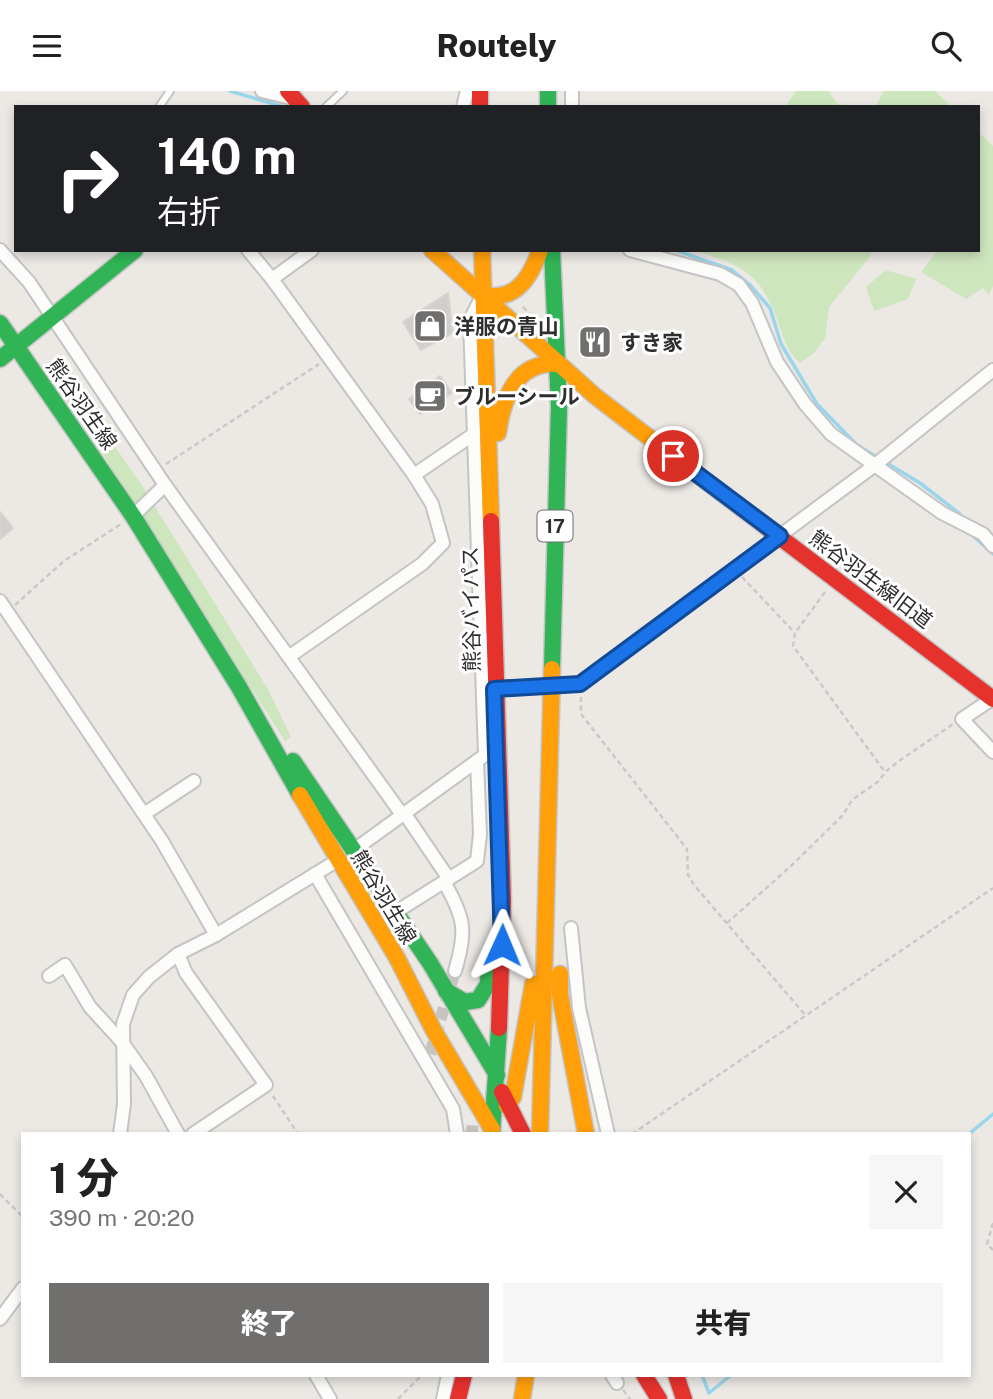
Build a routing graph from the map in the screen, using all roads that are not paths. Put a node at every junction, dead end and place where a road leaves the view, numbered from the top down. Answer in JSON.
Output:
{"nodes":[{"id":1,"x":262,"y":91,"type":"edge"},
{"id":2,"x":343,"y":91,"type":"edge"},
{"id":3,"x":295,"y":99,"type":"edge"},
{"id":4,"x":328,"y":105,"type":"edge"},
{"id":5,"x":0,"y":250,"type":"edge"},
{"id":6,"x":132,"y":252,"type":"edge"},
{"id":7,"x":250,"y":252,"type":"edge"},
{"id":8,"x":309,"y":252,"type":"edge"},
{"id":9,"x":434,"y":252,"type":"edge"},
{"id":10,"x":482,"y":252,"type":"edge"},
{"id":11,"x":539,"y":252,"type":"edge"},
{"id":12,"x":552,"y":252,"type":"edge"},
{"id":13,"x":638,"y":252,"type":"edge"},
{"id":14,"x":272,"y":279,"type":"junction"},
{"id":15,"x":482,"y":295,"type":"junction"},
{"id":16,"x":51,"y":316,"type":"junction"},
{"id":17,"x":0,"y":323,"type":"edge"},
{"id":18,"x":16,"y":346,"type":"junction"},
{"id":19,"x":0,"y":359,"type":"edge"},
{"id":20,"x":558,"y":364,"type":"junction"},
{"id":21,"x":993,"y":370,"type":"edge"},
{"id":22,"x":474,"y":434,"type":"junction"},
{"id":23,"x":875,"y":466,"type":"junction"},
{"id":24,"x":414,"y":475,"type":"junction"},
{"id":25,"x":165,"y":485,"type":"junction"},
{"id":26,"x":490,"y":499,"type":"junction"},
{"id":27,"x":133,"y":516,"type":"junction"},
{"id":28,"x":780,"y":536,"type":"junction"},
{"id":29,"x":993,"y":546,"type":"edge"},
{"id":30,"x":4,"y":606,"type":"edge"},
{"id":31,"x":290,"y":656,"type":"junction"},
{"id":32,"x":239,"y":687,"type":"junction"},
{"id":33,"x":550,"y":687,"type":"junction"},
{"id":34,"x":494,"y":689,"type":"junction"},
{"id":35,"x":993,"y":699,"type":"edge"},
{"id":36,"x":993,"y":752,"type":"edge"},
{"id":37,"x":477,"y":761,"type":"junction"},
{"id":38,"x":194,"y":781,"type":"dead end"},
{"id":39,"x":144,"y":814,"type":"junction"},
{"id":40,"x":404,"y":815,"type":"junction"},
{"id":41,"x":354,"y":850,"type":"junction"},
{"id":42,"x":338,"y":860,"type":"junction"},
{"id":43,"x":315,"y":874,"type":"junction"},
{"id":44,"x":446,"y":880,"type":"junction"},
{"id":45,"x":381,"y":890,"type":"junction"},
{"id":46,"x":503,"y":900,"type":"junction"},
{"id":47,"x":547,"y":909,"type":"junction"},
{"id":48,"x":396,"y":912,"type":"junction"},
{"id":49,"x":571,"y":928,"type":"dead end"},
{"id":50,"x":216,"y":935,"type":"junction"},
{"id":51,"x":353,"y":940,"type":"junction"},
{"id":52,"x":178,"y":954,"type":"junction"},
{"id":53,"x":546,"y":957,"type":"junction"},
{"id":54,"x":455,"y":971,"type":"tunnel mouth"},
{"id":55,"x":49,"y":976,"type":"dead end"},
{"id":56,"x":446,"y":991,"type":"junction"},
{"id":57,"x":122,"y":1042,"type":"junction"},
{"id":58,"x":589,"y":1053,"type":"junction"},
{"id":59,"x":497,"y":1075,"type":"junction"},
{"id":60,"x":475,"y":1099,"type":"junction"},
{"id":61,"x":501,"y":1105,"type":"junction"},
{"id":62,"x":120,"y":1132,"type":"edge"},
{"id":63,"x":177,"y":1132,"type":"edge"},
{"id":64,"x":196,"y":1132,"type":"edge"},
{"id":65,"x":457,"y":1132,"type":"edge"},
{"id":66,"x":466,"y":1132,"type":"edge"},
{"id":67,"x":493,"y":1132,"type":"edge"},
{"id":68,"x":516,"y":1132,"type":"edge"},
{"id":69,"x":521,"y":1132,"type":"edge"},
{"id":70,"x":540,"y":1132,"type":"edge"},
{"id":71,"x":586,"y":1132,"type":"edge"},
{"id":72,"x":601,"y":1132,"type":"edge"},
{"id":73,"x":608,"y":1132,"type":"edge"},
{"id":74,"x":21,"y":1291,"type":"edge"},
{"id":75,"x":0,"y":1319,"type":"edge"},
{"id":76,"x":317,"y":1377,"type":"edge"},
{"id":77,"x":448,"y":1377,"type":"edge"},
{"id":78,"x":464,"y":1377,"type":"edge"},
{"id":79,"x":512,"y":1377,"type":"edge"},
{"id":80,"x":526,"y":1377,"type":"edge"},
{"id":81,"x":646,"y":1377,"type":"edge"},
{"id":82,"x":663,"y":1377,"type":"edge"},
{"id":83,"x":686,"y":1377,"type":"edge"},
{"id":84,"x":330,"y":1399,"type":"edge"},
{"id":85,"x":443,"y":1399,"type":"edge"},
{"id":86,"x":458,"y":1399,"type":"edge"},
{"id":87,"x":509,"y":1399,"type":"edge"},
{"id":88,"x":522,"y":1399,"type":"edge"},
{"id":89,"x":659,"y":1399,"type":"edge"},
{"id":90,"x":674,"y":1399,"type":"edge"},
{"id":91,"x":684,"y":1399,"type":"edge"},
{"id":92,"x":697,"y":1399,"type":"edge"}],
"edges":[{"from":1,"to":3,"type":"street"},
{"from":2,"to":4,"type":"lane"},
{"from":5,"to":16,"type":"street"},
{"from":6,"to":16,"type":"main road"},
{"from":7,"to":14,"type":"street"},
{"from":8,"to":14,"type":"street"},
{"from":9,"to":15,"type":"main road"},
{"from":10,"to":15,"type":"main road","name":"熊谷バイパス"},
{"from":11,"to":15,"type":"main road"},
{"from":12,"to":20,"type":"main road","number":"17"},
{"from":13,"to":23,"type":"street"},
{"from":14,"to":24,"type":"street"},
{"from":15,"to":20,"type":"main road"},
{"from":15,"to":22,"type":"street"},
{"from":15,"to":26,"type":"main road","name":"熊谷バイパス"},
{"from":16,"to":18,"type":"main road"},
{"from":16,"to":25,"type":"street"},
{"from":17,"to":18,"type":"main road","name":"熊谷羽生線"},
{"from":18,"to":19,"type":"main road"},
{"from":18,"to":27,"type":"main road","name":"熊谷羽生線"},
{"from":20,"to":26,"type":"main road"},
{"from":20,"to":28,"type":"main road","name":"熊谷羽生線旧道"},
{"from":20,"to":33,"type":"main road","number":"17"},
{"from":21,"to":23,"type":"street"},
{"from":22,"to":24,"type":"street"},
{"from":22,"to":37,"type":"street"},
{"from":23,"to":28,"type":"street"},
{"from":23,"to":29,"type":"street"},
{"from":24,"to":31,"type":"street"},
{"from":25,"to":27,"type":"street"},
{"from":25,"to":31,"type":"street"},
{"from":26,"to":34,"type":"main road","name":"熊谷バイパス"},
{"from":27,"to":32,"type":"main road","name":"熊谷羽生線"},
{"from":28,"to":33,"type":"street"},
{"from":28,"to":35,"type":"main road","name":"熊谷羽生線旧道"},
{"from":30,"to":39,"type":"street"},
{"from":31,"to":40,"type":"street"},
{"from":32,"to":41,"type":"main road","name":"熊谷羽生線"},
{"from":32,"to":42,"type":"main road","name":"熊谷羽生線"},
{"from":33,"to":34,"type":"street"},
{"from":33,"to":47,"type":"main road","number":"17"},
{"from":34,"to":46,"type":"main road","name":"熊谷バイパス"},
{"from":35,"to":36,"type":"street"},
{"from":37,"to":40,"type":"street"},
{"from":37,"to":44,"type":"street"},
{"from":38,"to":39,"type":"street"},
{"from":39,"to":50,"type":"street"},
{"from":40,"to":41,"type":"street"},
{"from":40,"to":44,"type":"street"},
{"from":41,"to":45,"type":"main road","name":"熊谷羽生線"},
{"from":42,"to":43,"type":"street"},
{"from":42,"to":60,"type":"main road","name":"熊谷羽生線"},
{"from":43,"to":50,"type":"street"},
{"from":43,"to":51,"type":"street"},
{"from":44,"to":48,"type":"street"},
{"from":44,"to":54,"type":"street"},
{"from":45,"to":48,"type":"main road","name":"熊谷羽生線"},
{"from":45,"to":61,"type":"main road"},
{"from":46,"to":56,"type":"main road"},
{"from":46,"to":59,"type":"main road","name":"熊谷バイパス"},
{"from":47,"to":53,"type":"main road","number":"17"},
{"from":47,"to":71,"type":"main road"},
{"from":48,"to":56,"type":"main road","name":"熊谷羽生線"},
{"from":49,"to":58,"type":"street"},
{"from":50,"to":52,"type":"street"},
{"from":51,"to":65,"type":"street"},
{"from":51,"to":66,"type":"street"},
{"from":52,"to":57,"type":"street"},
{"from":52,"to":64,"type":"street"},
{"from":53,"to":61,"type":"main road"},
{"from":53,"to":70,"type":"main road","number":"17"},
{"from":55,"to":57,"type":"street"},
{"from":56,"to":59,"type":"main road","name":"熊谷羽生線"},
{"from":57,"to":62,"type":"street"},
{"from":57,"to":63,"type":"street"},
{"from":58,"to":72,"type":"street"},
{"from":58,"to":73,"type":"street"},
{"from":59,"to":61,"type":"main road"},
{"from":60,"to":61,"type":"main road"},
{"from":60,"to":67,"type":"main road","name":"熊谷羽生線"},
{"from":61,"to":67,"type":"main road"},
{"from":61,"to":68,"type":"main road"},
{"from":61,"to":69,"type":"main road"},
{"from":74,"to":75,"type":"street"},
{"from":76,"to":84,"type":"street"},
{"from":77,"to":85,"type":"street"},
{"from":78,"to":86,"type":"main road"},
{"from":79,"to":87,"type":"main road"},
{"from":80,"to":88,"type":"main road"},
{"from":81,"to":89,"type":"main road"},
{"from":82,"to":90,"type":"main road"},
{"from":83,"to":91,"type":"main road"},
{"from":83,"to":92,"type":"street"}]}
